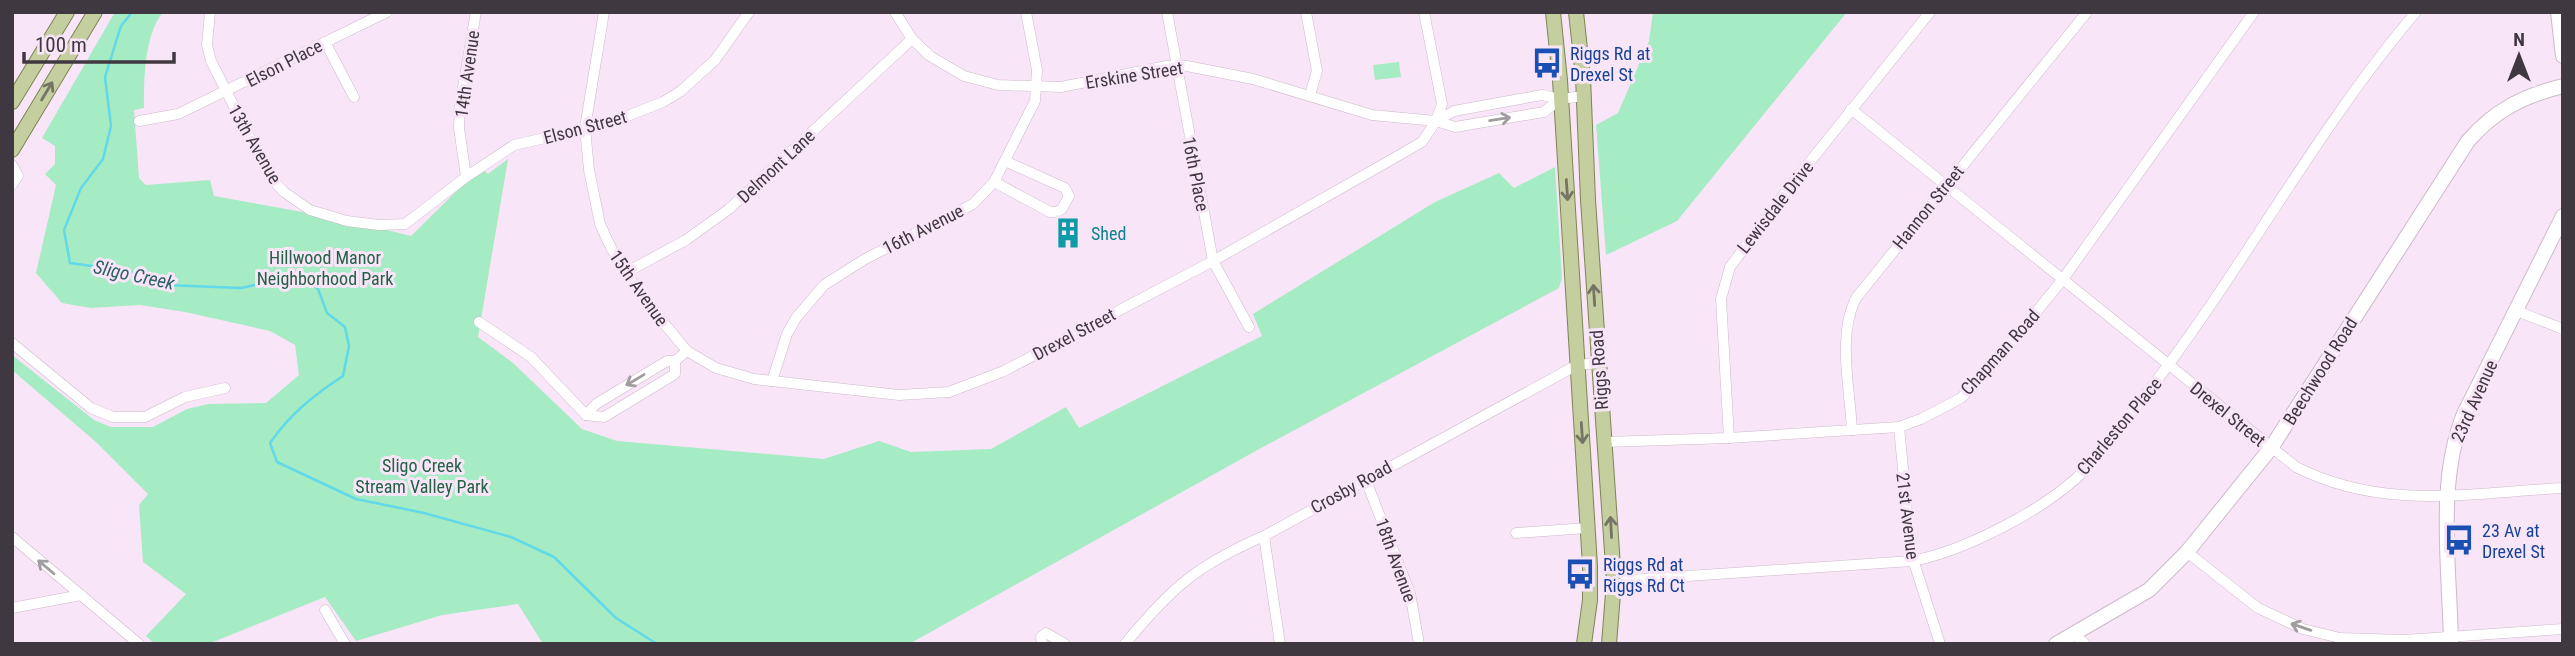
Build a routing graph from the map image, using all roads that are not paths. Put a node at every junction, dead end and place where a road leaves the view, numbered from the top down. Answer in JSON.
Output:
{"nodes":[{"id":1,"x":67,"y":12,"type":"edge"},
{"id":2,"x":94,"y":12,"type":"edge"},
{"id":3,"x":210,"y":12,"type":"edge"},
{"id":4,"x":387,"y":12,"type":"edge"},
{"id":5,"x":476,"y":12,"type":"edge"},
{"id":6,"x":604,"y":12,"type":"edge"},
{"id":7,"x":749,"y":12,"type":"edge"},
{"id":8,"x":895,"y":12,"type":"edge"},
{"id":9,"x":1026,"y":12,"type":"edge"},
{"id":10,"x":1167,"y":12,"type":"edge"},
{"id":11,"x":1306,"y":12,"type":"edge"},
{"id":12,"x":1424,"y":12,"type":"edge"},
{"id":13,"x":1553,"y":12,"type":"edge"},
{"id":14,"x":1576,"y":12,"type":"edge"},
{"id":15,"x":1930,"y":12,"type":"edge"},
{"id":16,"x":2087,"y":12,"type":"edge"},
{"id":17,"x":2254,"y":12,"type":"edge"},
{"id":18,"x":2416,"y":12,"type":"edge"},
{"id":19,"x":2558,"y":15,"type":"edge"},
{"id":20,"x":912,"y":39,"type":"junction"},
{"id":21,"x":325,"y":42,"type":"junction"},
{"id":22,"x":2563,"y":55,"type":"edge"},
{"id":23,"x":1176,"y":65,"type":"junction"},
{"id":24,"x":2563,"y":86,"type":"edge"},
{"id":25,"x":1037,"y":87,"type":"junction"},
{"id":26,"x":226,"y":93,"type":"junction"},
{"id":27,"x":1310,"y":95,"type":"junction"},
{"id":28,"x":1584,"y":96,"type":"junction"},
{"id":29,"x":354,"y":97,"type":"dead end"},
{"id":30,"x":1560,"y":99,"type":"junction"},
{"id":31,"x":12,"y":103,"type":"edge"},
{"id":32,"x":1851,"y":109,"type":"junction"},
{"id":33,"x":139,"y":121,"type":"dead end"},
{"id":34,"x":1436,"y":121,"type":"junction"},
{"id":35,"x":585,"y":128,"type":"junction"},
{"id":36,"x":12,"y":150,"type":"edge"},
{"id":37,"x":1007,"y":162,"type":"junction"},
{"id":38,"x":12,"y":164,"type":"edge"},
{"id":39,"x":466,"y":177,"type":"junction"},
{"id":40,"x":994,"y":182,"type":"junction"},
{"id":41,"x":12,"y":185,"type":"edge"},
{"id":42,"x":1944,"y":187,"type":"junction"},
{"id":43,"x":2563,"y":216,"type":"edge"},
{"id":44,"x":405,"y":224,"type":"joint"},
{"id":45,"x":1213,"y":261,"type":"junction"},
{"id":46,"x":625,"y":273,"type":"junction"},
{"id":47,"x":2063,"y":279,"type":"junction"},
{"id":48,"x":2517,"y":311,"type":"junction"},
{"id":49,"x":479,"y":322,"type":"dead end"},
{"id":50,"x":1249,"y":327,"type":"dead end"},
{"id":51,"x":2563,"y":329,"type":"edge"},
{"id":52,"x":12,"y":343,"type":"edge"},
{"id":53,"x":687,"y":351,"type":"junction"},
{"id":54,"x":676,"y":361,"type":"junction"},
{"id":55,"x":1599,"y":363,"type":"junction"},
{"id":56,"x":1577,"y":365,"type":"junction"},
{"id":57,"x":2168,"y":366,"type":"junction"},
{"id":58,"x":772,"y":381,"type":"junction"},
{"id":59,"x":225,"y":388,"type":"dead end"},
{"id":60,"x":586,"y":415,"type":"junction"},
{"id":61,"x":1899,"y":427,"type":"junction"},
{"id":62,"x":1852,"y":430,"type":"junction"},
{"id":63,"x":1729,"y":438,"type":"junction"},
{"id":64,"x":1604,"y":442,"type":"junction"},
{"id":65,"x":2271,"y":448,"type":"junction"},
{"id":66,"x":1365,"y":478,"type":"junction"},
{"id":67,"x":2563,"y":488,"type":"edge"},
{"id":68,"x":2448,"y":495,"type":"junction"},
{"id":69,"x":1587,"y":528,"type":"junction"},
{"id":70,"x":1516,"y":533,"type":"dead end"},
{"id":71,"x":1264,"y":536,"type":"junction"},
{"id":72,"x":12,"y":537,"type":"edge"},
{"id":73,"x":2187,"y":552,"type":"junction"},
{"id":74,"x":1912,"y":561,"type":"junction"},
{"id":75,"x":1614,"y":581,"type":"junction"},
{"id":76,"x":81,"y":595,"type":"junction"},
{"id":77,"x":12,"y":608,"type":"edge"},
{"id":78,"x":325,"y":610,"type":"dead end"},
{"id":79,"x":2563,"y":629,"type":"edge"},
{"id":80,"x":2080,"y":639,"type":"edge"},
{"id":81,"x":2451,"y":640,"type":"edge"},
{"id":82,"x":139,"y":644,"type":"edge"},
{"id":83,"x":345,"y":644,"type":"edge"},
{"id":84,"x":1042,"y":644,"type":"edge"},
{"id":85,"x":1065,"y":644,"type":"edge"},
{"id":86,"x":1125,"y":644,"type":"edge"},
{"id":87,"x":1280,"y":644,"type":"edge"},
{"id":88,"x":1419,"y":644,"type":"edge"},
{"id":89,"x":1584,"y":644,"type":"edge"},
{"id":90,"x":1609,"y":644,"type":"edge"},
{"id":91,"x":1940,"y":644,"type":"edge"},
{"id":92,"x":2056,"y":644,"type":"edge"}],
"edges":[{"from":1,"to":31,"type":"main road"},
{"from":36,"to":2,"type":"main road","one_way":true},
{"from":3,"to":26,"type":"street","name":"13th Avenue"},
{"from":4,"to":21,"type":"street","name":"Elson Place"},
{"from":5,"to":39,"type":"street","name":"14th Avenue"},
{"from":6,"to":35,"type":"street","name":"15th Avenue"},
{"from":7,"to":35,"type":"street","name":"Elson Street"},
{"from":8,"to":20,"type":"street","name":"Erskine Street"},
{"from":9,"to":25,"type":"street","name":"16th Avenue"},
{"from":10,"to":23,"type":"street","name":"16th Place"},
{"from":11,"to":27,"type":"street"},
{"from":12,"to":34,"type":"street"},
{"from":13,"to":30,"type":"main road","name":"Riggs Road"},
{"from":14,"to":28,"type":"main road","name":"Riggs Road"},
{"from":15,"to":32,"type":"street","name":"Lewisdale Drive"},
{"from":16,"to":42,"type":"street","name":"Hannon Street"},
{"from":17,"to":47,"type":"street","name":"Chapman Road"},
{"from":18,"to":57,"type":"street","name":"Charleston Place"},
{"from":19,"to":22,"type":"street"},
{"from":20,"to":25,"type":"street","name":"Erskine Street"},
{"from":20,"to":46,"type":"street","name":"Delmont Lane"},
{"from":21,"to":26,"type":"street","name":"Elson Place"},
{"from":21,"to":29,"type":"street"},
{"from":23,"to":25,"type":"street","name":"Erskine Street"},
{"from":23,"to":27,"type":"street","name":"Erskine Street"},
{"from":23,"to":45,"type":"street","name":"16th Place"},
{"from":24,"to":65,"type":"street","name":"Beechwood Road"},
{"from":25,"to":37,"type":"street","name":"16th Avenue"},
{"from":26,"to":33,"type":"street","name":"Elson Place"},
{"from":26,"to":44,"type":"street","name":"13th Avenue"},
{"from":27,"to":34,"type":"street","name":"Erskine Street"},
{"from":28,"to":30,"type":"street"},
{"from":55,"to":28,"type":"main road","name":"Riggs Road","one_way":true},
{"from":30,"to":34,"type":"street","name":"Drexel Street"},
{"from":34,"to":30,"type":"street","one_way":true},
{"from":30,"to":56,"type":"main road","name":"Riggs Road","one_way":true},
{"from":32,"to":42,"type":"street","name":"Drexel Street"},
{"from":32,"to":63,"type":"street","name":"Lewisdale Drive"},
{"from":34,"to":45,"type":"street","name":"Drexel Street"},
{"from":35,"to":39,"type":"street","name":"Elson Street"},
{"from":35,"to":46,"type":"street","name":"15th Avenue"},
{"from":37,"to":40,"type":"street","name":"16th Avenue"},
{"from":37,"to":40,"type":"street"},
{"from":38,"to":41,"type":"street"},
{"from":39,"to":44,"type":"street","name":"Elson Street"},
{"from":40,"to":58,"type":"street","name":"16th Avenue"},
{"from":42,"to":47,"type":"street","name":"Drexel Street"},
{"from":42,"to":62,"type":"street","name":"Hannon Street"},
{"from":43,"to":48,"type":"street","name":"23rd Avenue"},
{"from":45,"to":50,"type":"street","name":"16th Place"},
{"from":45,"to":58,"type":"street","name":"Drexel Street"},
{"from":46,"to":53,"type":"street","name":"15th Avenue"},
{"from":47,"to":57,"type":"street","name":"Drexel Street"},
{"from":47,"to":61,"type":"street","name":"Chapman Road"},
{"from":48,"to":51,"type":"street"},
{"from":48,"to":68,"type":"street","name":"23rd Avenue"},
{"from":49,"to":60,"type":"street"},
{"from":52,"to":59,"type":"street"},
{"from":53,"to":54,"type":"street"},
{"from":53,"to":58,"type":"street","name":"Drexel Street"},
{"from":54,"to":60,"type":"street","one_way":true},
{"from":54,"to":60,"type":"street"},
{"from":55,"to":56,"type":"street","name":"Crosby Road"},
{"from":55,"to":64,"type":"main road","name":"Riggs Road"},
{"from":56,"to":66,"type":"street","name":"Crosby Road"},
{"from":56,"to":69,"type":"main road","name":"Riggs Road","one_way":true},
{"from":57,"to":65,"type":"street","name":"Drexel Street"},
{"from":57,"to":74,"type":"street","name":"Charleston Place"},
{"from":61,"to":62,"type":"street","name":"Chapman Road"},
{"from":61,"to":74,"type":"street","name":"21st Avenue"},
{"from":62,"to":63,"type":"street","name":"Chapman Road"},
{"from":63,"to":64,"type":"street","name":"Chapman Road"},
{"from":75,"to":64,"type":"main road","name":"Riggs Road","one_way":true},
{"from":65,"to":68,"type":"street","name":"Drexel Street"},
{"from":65,"to":73,"type":"street","name":"Beechwood Road"},
{"from":66,"to":71,"type":"street","name":"Crosby Road"},
{"from":66,"to":88,"type":"street","name":"18th Avenue"},
{"from":67,"to":68,"type":"street","name":"Drexel Street"},
{"from":68,"to":81,"type":"street","name":"23rd Avenue"},
{"from":69,"to":70,"type":"street"},
{"from":69,"to":89,"type":"main road","name":"Riggs Road"},
{"from":71,"to":86,"type":"street","name":"Crosby Road"},
{"from":71,"to":87,"type":"street"},
{"from":76,"to":72,"type":"street","one_way":true},
{"from":73,"to":80,"type":"street","name":"Beechwood Road"},
{"from":81,"to":73,"type":"street","one_way":true},
{"from":74,"to":75,"type":"street","name":"Charleston Place"},
{"from":74,"to":91,"type":"street","name":"21st Avenue"},
{"from":75,"to":90,"type":"main road","name":"Riggs Road"},
{"from":76,"to":77,"type":"street"},
{"from":76,"to":82,"type":"street"},
{"from":78,"to":83,"type":"street"},
{"from":79,"to":81,"type":"street"},
{"from":80,"to":92,"type":"street","name":"Beechwood Road"},
{"from":84,"to":85,"type":"street"}]}
